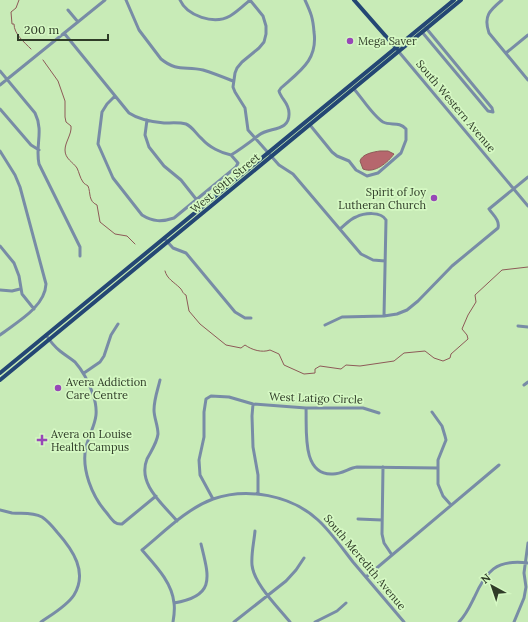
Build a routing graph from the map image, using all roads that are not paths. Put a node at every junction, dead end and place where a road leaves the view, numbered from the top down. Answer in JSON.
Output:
{"nodes":[{"id":1,"x":105,"y":0,"type":"edge"},
{"id":2,"x":126,"y":0,"type":"edge"},
{"id":3,"x":180,"y":0,"type":"edge"},
{"id":4,"x":250,"y":0,"type":"edge"},
{"id":5,"x":305,"y":0,"type":"edge"},
{"id":6,"x":354,"y":0,"type":"edge"},
{"id":7,"x":454,"y":0,"type":"edge"},
{"id":8,"x":460,"y":0,"type":"edge"},
{"id":9,"x":502,"y":0,"type":"edge"},
{"id":10,"x":68,"y":10,"type":"dead end"},
{"id":11,"x":78,"y":22,"type":"junction"},
{"id":12,"x":426,"y":28,"type":"junction"},
{"id":13,"x":422,"y":32,"type":"junction"},
{"id":14,"x":64,"y":33,"type":"junction"},
{"id":15,"x":528,"y":35,"type":"edge"},
{"id":16,"x":397,"y":50,"type":"junction"},
{"id":17,"x":506,"y":54,"type":"junction"},
{"id":18,"x":0,"y":71,"type":"edge"},
{"id":19,"x":7,"y":79,"type":"junction"},
{"id":20,"x":528,"y":80,"type":"edge"},
{"id":21,"x":233,"y":81,"type":"junction"},
{"id":22,"x":0,"y":85,"type":"edge"},
{"id":23,"x":354,"y":89,"type":"junction"},
{"id":24,"x":115,"y":96,"type":"junction"},
{"id":25,"x":0,"y":109,"type":"edge"},
{"id":26,"x":147,"y":120,"type":"junction"},
{"id":27,"x":307,"y":121,"type":"junction"},
{"id":28,"x":310,"y":125,"type":"junction"},
{"id":29,"x":255,"y":138,"type":"junction"},
{"id":30,"x":39,"y":150,"type":"junction"},
{"id":31,"x":0,"y":151,"type":"edge"},
{"id":32,"x":268,"y":152,"type":"junction"},
{"id":33,"x":231,"y":155,"type":"junction"},
{"id":34,"x":272,"y":156,"type":"junction"},
{"id":35,"x":528,"y":176,"type":"edge"},
{"id":36,"x":514,"y":188,"type":"junction"},
{"id":37,"x":196,"y":199,"type":"junction"},
{"id":38,"x":528,"y":206,"type":"edge"},
{"id":39,"x":202,"y":207,"type":"junction"},
{"id":40,"x":205,"y":212,"type":"junction"},
{"id":41,"x":340,"y":229,"type":"junction"},
{"id":42,"x":164,"y":238,"type":"junction"},
{"id":43,"x":167,"y":242,"type":"junction"},
{"id":44,"x":0,"y":246,"type":"edge"},
{"id":45,"x":80,"y":256,"type":"dead end"},
{"id":46,"x":385,"y":261,"type":"junction"},
{"id":47,"x":20,"y":289,"type":"junction"},
{"id":48,"x":0,"y":290,"type":"edge"},
{"id":49,"x":34,"y":309,"type":"junction"},
{"id":50,"x":384,"y":316,"type":"junction"},
{"id":51,"x":251,"y":318,"type":"dead end"},
{"id":52,"x":118,"y":324,"type":"dead end"},
{"id":53,"x":326,"y":325,"type":"dead end"},
{"id":54,"x":518,"y":326,"type":"dead end"},
{"id":55,"x":528,"y":327,"type":"edge"},
{"id":56,"x":0,"y":335,"type":"edge"},
{"id":57,"x":46,"y":335,"type":"junction"},
{"id":58,"x":49,"y":340,"type":"junction"},
{"id":59,"x":0,"y":373,"type":"edge"},
{"id":60,"x":84,"y":373,"type":"junction"},
{"id":61,"x":0,"y":380,"type":"edge"},
{"id":62,"x":160,"y":380,"type":"dead end"},
{"id":63,"x":528,"y":382,"type":"edge"},
{"id":64,"x":524,"y":385,"type":"dead end"},
{"id":65,"x":253,"y":404,"type":"junction"},
{"id":66,"x":306,"y":408,"type":"junction"},
{"id":67,"x":432,"y":412,"type":"dead end"},
{"id":68,"x":379,"y":413,"type":"dead end"},
{"id":69,"x":499,"y":464,"type":"dead end"},
{"id":70,"x":383,"y":467,"type":"junction"},
{"id":71,"x":438,"y":468,"type":"junction"},
{"id":72,"x":258,"y":494,"type":"junction"},
{"id":73,"x":156,"y":496,"type":"junction"},
{"id":74,"x":212,"y":499,"type":"junction"},
{"id":75,"x":451,"y":505,"type":"junction"},
{"id":76,"x":0,"y":510,"type":"edge"},
{"id":77,"x":358,"y":519,"type":"dead end"},
{"id":78,"x":382,"y":520,"type":"junction"},
{"id":79,"x":177,"y":521,"type":"junction"},
{"id":80,"x":255,"y":531,"type":"dead end"},
{"id":81,"x":528,"y":543,"type":"edge"},
{"id":82,"x":201,"y":544,"type":"dead end"},
{"id":83,"x":392,"y":555,"type":"junction"},
{"id":84,"x":304,"y":558,"type":"dead end"},
{"id":85,"x":527,"y":563,"type":"edge"},
{"id":86,"x":366,"y":577,"type":"junction"},
{"id":87,"x":268,"y":594,"type":"junction"},
{"id":88,"x":174,"y":603,"type":"junction"},
{"id":89,"x":346,"y":603,"type":"dead end"},
{"id":90,"x":40,"y":622,"type":"edge"},
{"id":91,"x":173,"y":622,"type":"edge"},
{"id":92,"x":234,"y":622,"type":"edge"},
{"id":93,"x":290,"y":622,"type":"edge"},
{"id":94,"x":315,"y":622,"type":"edge"},
{"id":95,"x":404,"y":622,"type":"edge"},
{"id":96,"x":459,"y":622,"type":"edge"},
{"id":97,"x":514,"y":622,"type":"edge"}],
"edges":[{"from":1,"to":11,"type":"street"},
{"from":2,"to":21,"type":"street"},
{"from":3,"to":4,"type":"street"},
{"from":4,"to":21,"type":"street"},
{"from":5,"to":29,"type":"street"},
{"from":6,"to":16,"type":"main road","name":"South Western Avenue"},
{"from":7,"to":16,"type":"main road","name":"West 69th Street"},
{"from":8,"to":12,"type":"main road","name":"West 69th Street"},
{"from":9,"to":17,"type":"street"},
{"from":10,"to":11,"type":"street"},
{"from":11,"to":14,"type":"street"},
{"from":12,"to":13,"type":"main road","name":"West 69th Street"},
{"from":12,"to":13,"type":"street"},
{"from":13,"to":16,"type":"main road","name":"West 69th Street"},
{"from":14,"to":19,"type":"street"},
{"from":14,"to":24,"type":"street"},
{"from":15,"to":17,"type":"street"},
{"from":16,"to":23,"type":"main road","name":"West 69th Street"},
{"from":16,"to":27,"type":"main road","name":"West 69th Street"},
{"from":16,"to":36,"type":"street","name":"South Western Avenue"},
{"from":17,"to":20,"type":"street"},
{"from":18,"to":19,"type":"street"},
{"from":19,"to":22,"type":"street"},
{"from":19,"to":30,"type":"street"},
{"from":21,"to":29,"type":"street"},
{"from":23,"to":28,"type":"main road","name":"West 69th Street"},
{"from":23,"to":28,"type":"street"},
{"from":24,"to":26,"type":"street"},
{"from":24,"to":37,"type":"street"},
{"from":25,"to":30,"type":"street"},
{"from":26,"to":33,"type":"street"},
{"from":26,"to":37,"type":"street"},
{"from":27,"to":28,"type":"main road"},
{"from":27,"to":32,"type":"main road","name":"West 69th Street"},
{"from":28,"to":34,"type":"main road","name":"West 69th Street"},
{"from":29,"to":32,"type":"street"},
{"from":29,"to":33,"type":"street"},
{"from":30,"to":45,"type":"street"},
{"from":31,"to":49,"type":"street"},
{"from":32,"to":34,"type":"street"},
{"from":32,"to":39,"type":"main road","name":"West 69th Street"},
{"from":33,"to":37,"type":"street"},
{"from":34,"to":40,"type":"main road","name":"West 69th Street"},
{"from":34,"to":41,"type":"street"},
{"from":35,"to":36,"type":"street"},
{"from":36,"to":38,"type":"street","name":"South Western Avenue"},
{"from":36,"to":50,"type":"street"},
{"from":39,"to":40,"type":"main road"},
{"from":39,"to":42,"type":"main road","name":"West 69th Street"},
{"from":40,"to":43,"type":"main road","name":"West 69th Street"},
{"from":41,"to":46,"type":"street"},
{"from":41,"to":46,"type":"street"},
{"from":42,"to":43,"type":"street"},
{"from":42,"to":57,"type":"main road","name":"West 69th Street"},
{"from":43,"to":51,"type":"street"},
{"from":43,"to":58,"type":"main road","name":"West 69th Street"},
{"from":44,"to":47,"type":"street"},
{"from":46,"to":50,"type":"street"},
{"from":47,"to":48,"type":"street"},
{"from":47,"to":49,"type":"street"},
{"from":49,"to":56,"type":"street"},
{"from":50,"to":53,"type":"street"},
{"from":52,"to":60,"type":"street"},
{"from":54,"to":55,"type":"street"},
{"from":57,"to":58,"type":"street"},
{"from":57,"to":59,"type":"main road","name":"West 69th Street"},
{"from":58,"to":60,"type":"street"},
{"from":58,"to":61,"type":"main road","name":"West 69th Street"},
{"from":60,"to":73,"type":"street"},
{"from":62,"to":73,"type":"street"},
{"from":63,"to":64,"type":"street"},
{"from":65,"to":66,"type":"street","name":"West Latigo Circle"},
{"from":65,"to":72,"type":"street"},
{"from":65,"to":74,"type":"street","name":"West Latigo Circle"},
{"from":66,"to":68,"type":"street","name":"West Latigo Circle"},
{"from":66,"to":70,"type":"street"},
{"from":67,"to":71,"type":"street"},
{"from":69,"to":75,"type":"street"},
{"from":70,"to":71,"type":"street"},
{"from":70,"to":78,"type":"street"},
{"from":71,"to":75,"type":"street"},
{"from":72,"to":74,"type":"street","name":"South Meredith Avenue"},
{"from":72,"to":86,"type":"street","name":"South Meredith Avenue"},
{"from":73,"to":79,"type":"street"},
{"from":74,"to":79,"type":"street","name":"South Meredith Avenue"},
{"from":75,"to":83,"type":"street"},
{"from":76,"to":90,"type":"street"},
{"from":77,"to":78,"type":"street"},
{"from":78,"to":83,"type":"street"},
{"from":79,"to":88,"type":"street","name":"South Meredith Avenue"},
{"from":80,"to":87,"type":"street"},
{"from":81,"to":85,"type":"street"},
{"from":82,"to":88,"type":"street"},
{"from":83,"to":86,"type":"street"},
{"from":84,"to":87,"type":"street"},
{"from":85,"to":96,"type":"street"},
{"from":85,"to":97,"type":"street"},
{"from":86,"to":95,"type":"street","name":"South Meredith Avenue"},
{"from":87,"to":92,"type":"street"},
{"from":87,"to":93,"type":"street"},
{"from":88,"to":91,"type":"street"},
{"from":89,"to":94,"type":"street"}]}
